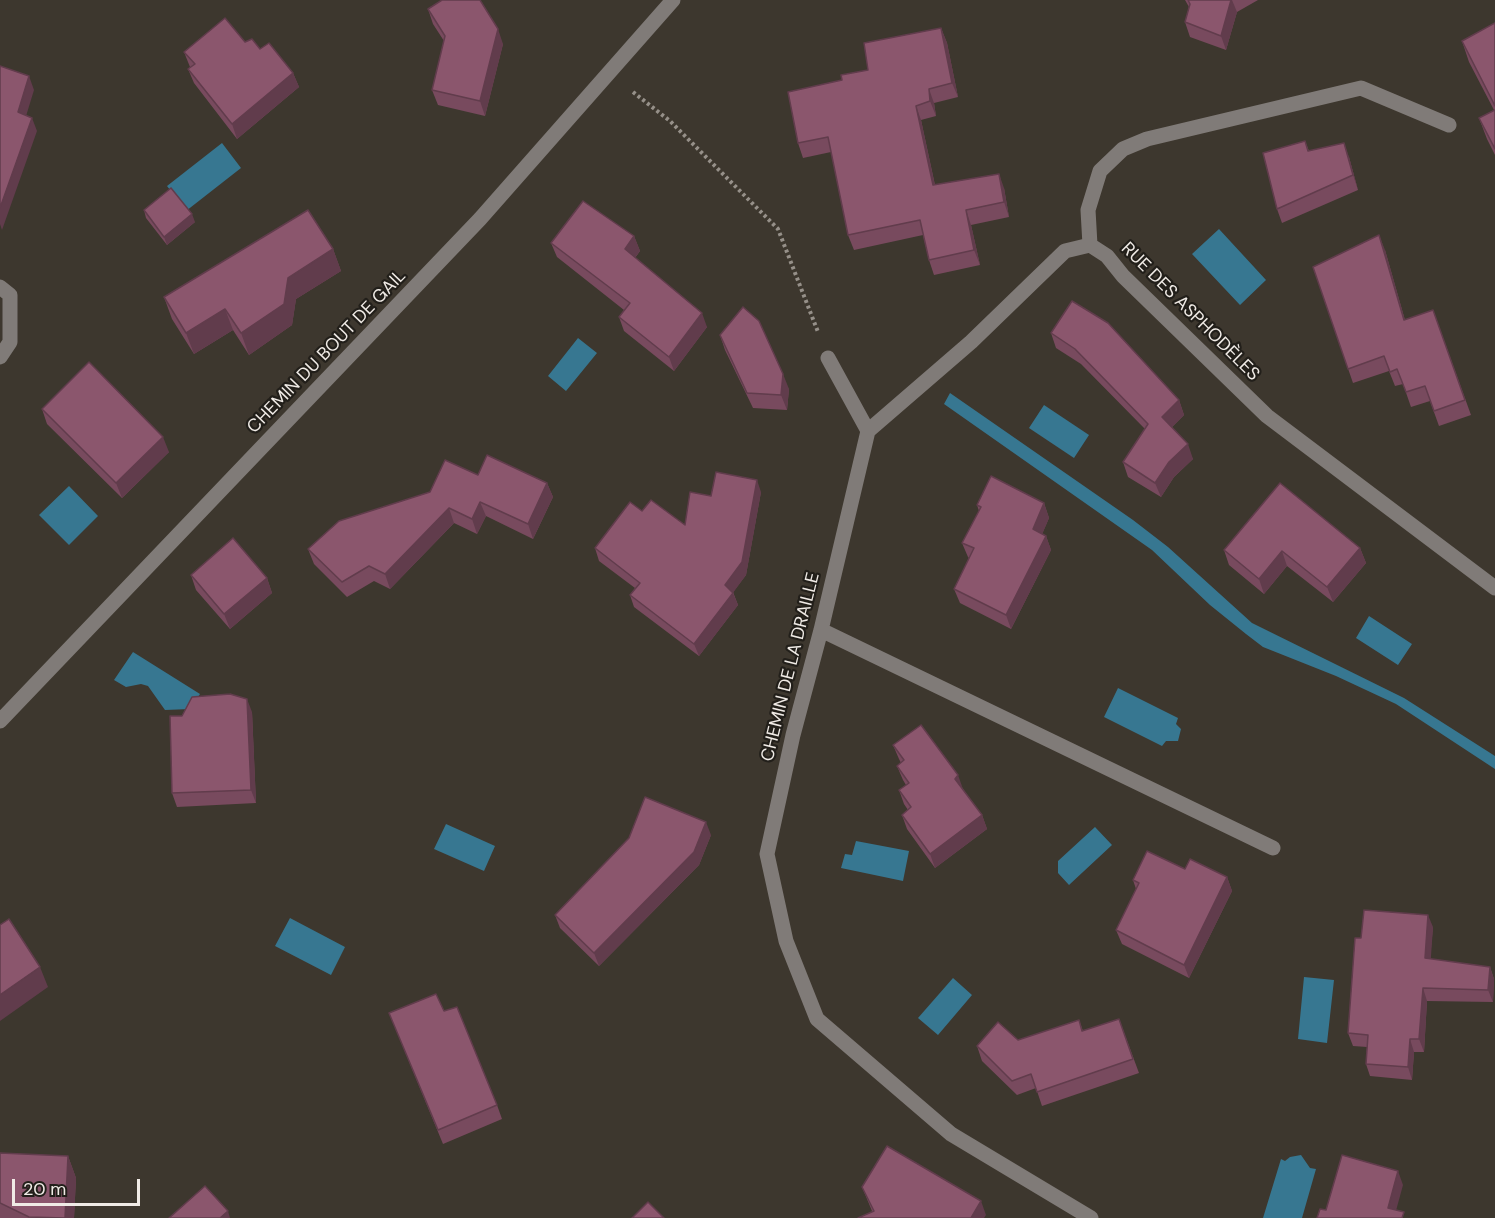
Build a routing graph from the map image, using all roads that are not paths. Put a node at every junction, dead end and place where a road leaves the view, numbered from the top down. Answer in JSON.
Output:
{"nodes":[{"id":1,"x":674,"y":0,"type":"edge"},
{"id":2,"x":1449,"y":125,"type":"dead end"},
{"id":3,"x":1090,"y":245,"type":"junction"},
{"id":4,"x":0,"y":287,"type":"edge"},
{"id":5,"x":0,"y":357,"type":"edge"},
{"id":6,"x":828,"y":358,"type":"road end"},
{"id":7,"x":868,"y":432,"type":"junction"},
{"id":8,"x":1495,"y":588,"type":"edge"},
{"id":9,"x":821,"y":630,"type":"junction"},
{"id":10,"x":0,"y":722,"type":"edge"},
{"id":11,"x":1273,"y":848,"type":"dead end"},
{"id":12,"x":1091,"y":1218,"type":"edge"}],
"edges":[{"from":1,"to":10,"type":"street","name":"CHEMIN DU BOUT DE GAIL"},
{"from":2,"to":3,"type":"street"},
{"from":3,"to":7,"type":"street"},
{"from":3,"to":8,"type":"street","name":"RUE DES ASPHODÈLES"},
{"from":4,"to":5,"type":"street"},
{"from":6,"to":7,"type":"street"},
{"from":7,"to":9,"type":"street","name":"CHEMIN DE LA DRAILLE"},
{"from":9,"to":11,"type":"street"},
{"from":9,"to":12,"type":"street","name":"CHEMIN DE LA DRAILLE"}]}
